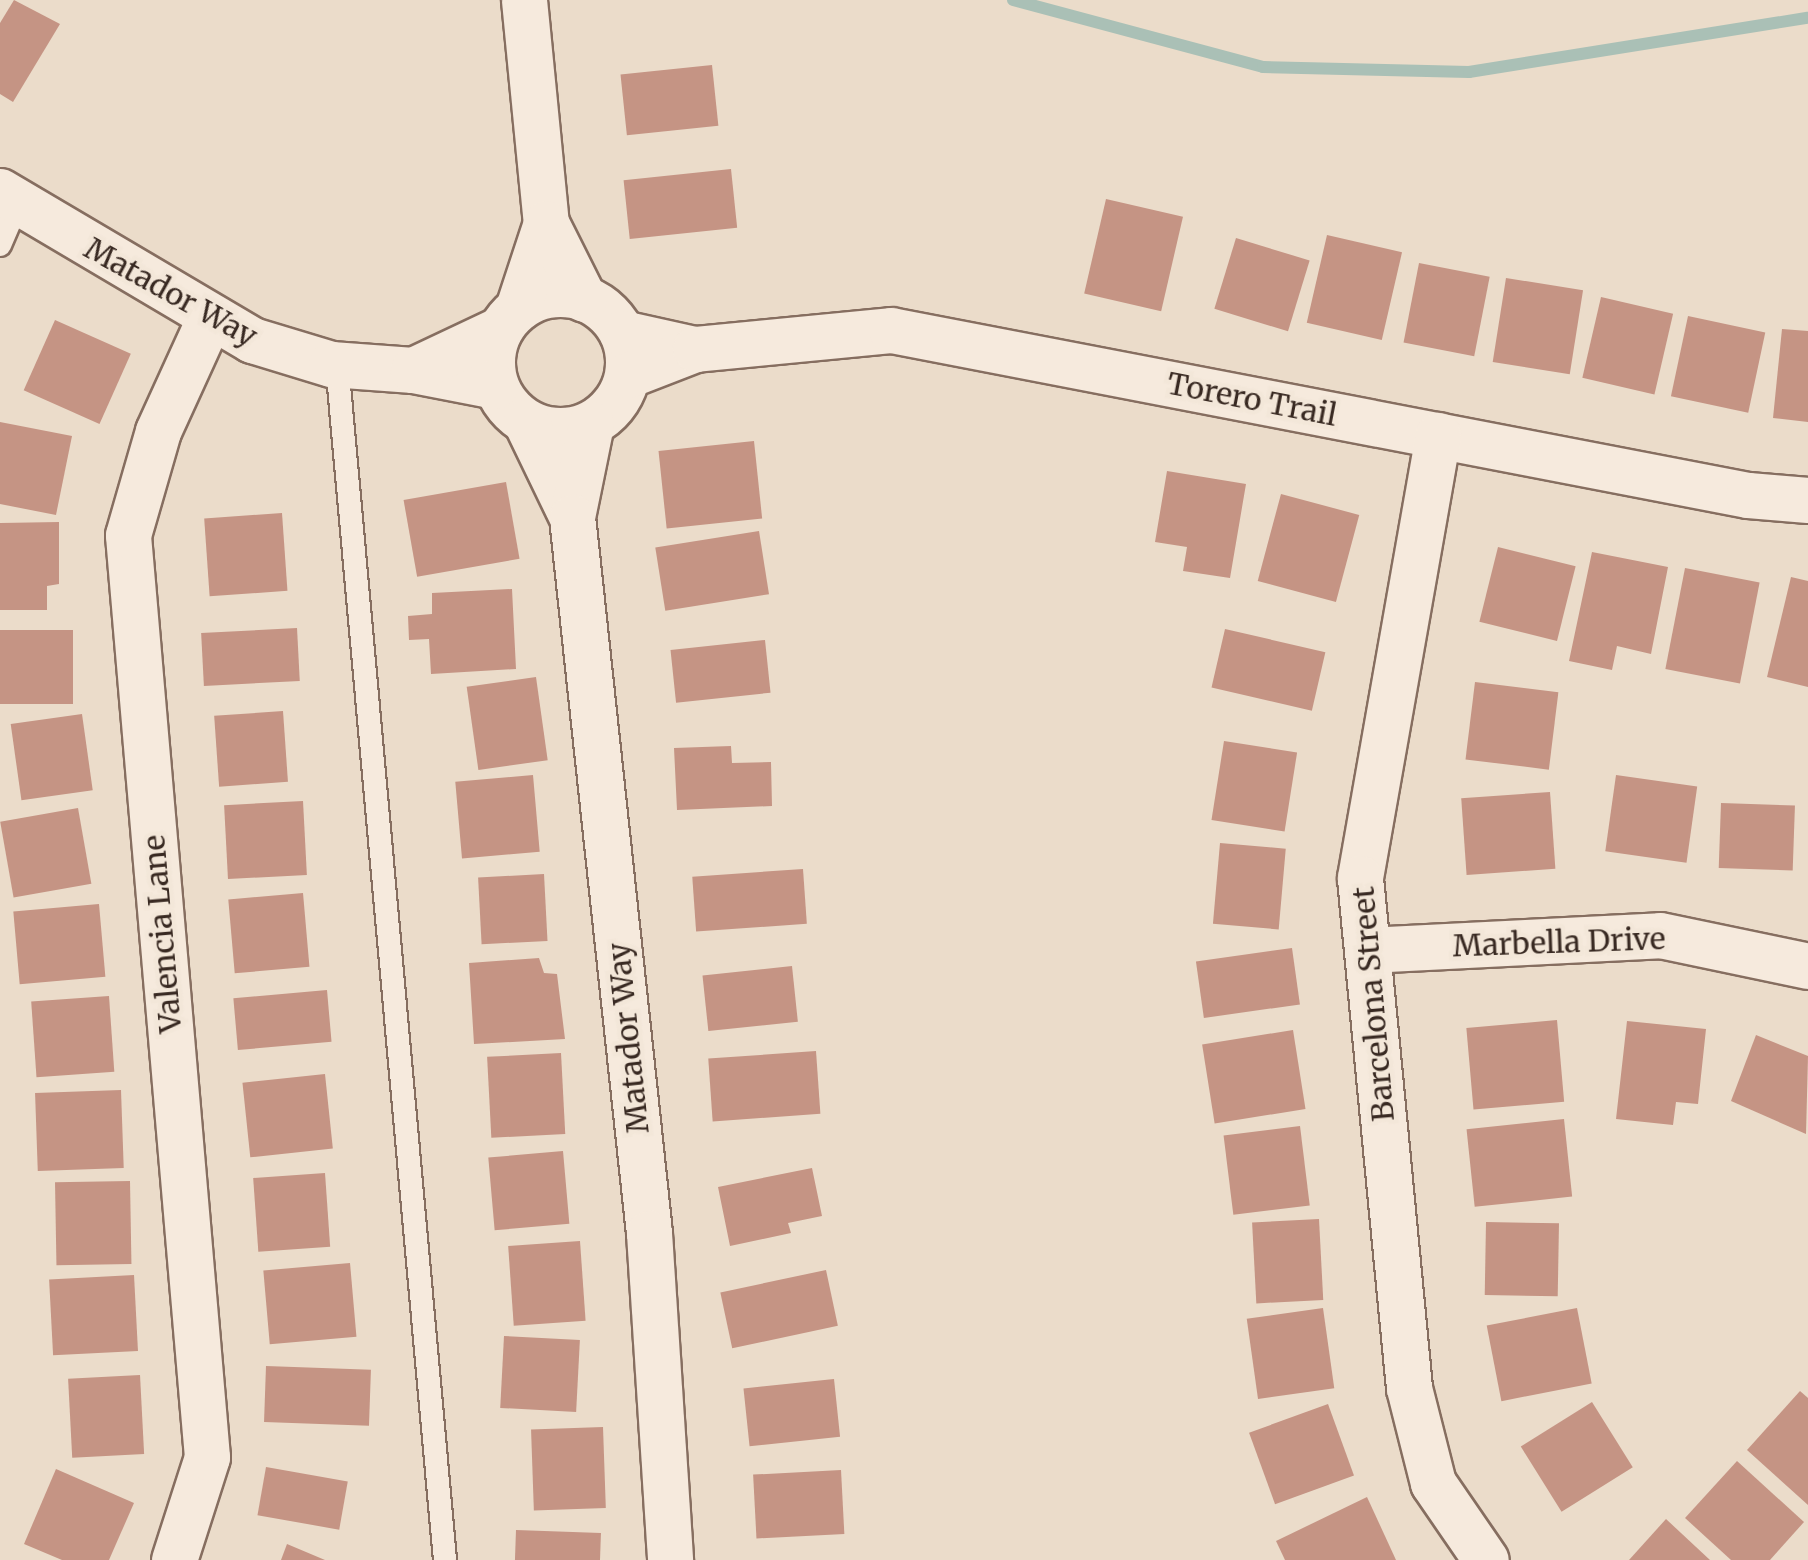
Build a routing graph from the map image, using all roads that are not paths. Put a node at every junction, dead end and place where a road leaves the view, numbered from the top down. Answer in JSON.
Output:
{"nodes":[{"id":1,"x":524,"y":0,"type":"edge"},
{"id":2,"x":9,"y":197,"type":"edge"},
{"id":3,"x":546,"y":223,"type":"junction"},
{"id":4,"x":0,"y":245,"type":"edge"},
{"id":5,"x":584,"y":300,"type":"junction"},
{"id":6,"x":210,"y":317,"type":"junction"},
{"id":7,"x":509,"y":318,"type":"junction"},
{"id":8,"x":625,"y":354,"type":"junction"},
{"id":9,"x":337,"y":364,"type":"junction"},
{"id":10,"x":414,"y":370,"type":"junction"},
{"id":11,"x":495,"y":386,"type":"junction"},
{"id":12,"x":526,"y":422,"type":"junction"},
{"id":13,"x":590,"y":424,"type":"junction"},
{"id":14,"x":1438,"y":435,"type":"junction"},
{"id":15,"x":1808,"y":500,"type":"edge"},
{"id":16,"x":572,"y":517,"type":"junction"},
{"id":17,"x":1367,"y":950,"type":"junction"},
{"id":18,"x":1808,"y":966,"type":"edge"},
{"id":19,"x":174,"y":1560,"type":"edge"},
{"id":20,"x":445,"y":1560,"type":"edge"},
{"id":21,"x":670,"y":1560,"type":"edge"},
{"id":22,"x":1486,"y":1560,"type":"edge"}],
"edges":[{"from":1,"to":3,"type":"street"},
{"from":2,"to":4,"type":"lane"},
{"from":2,"to":6,"type":"street","name":"Matador Way"},
{"from":3,"to":5,"type":"street"},
{"from":3,"to":7,"type":"street"},
{"from":5,"to":7,"type":"street"},
{"from":5,"to":8,"type":"street"},
{"from":6,"to":9,"type":"street","name":"Matador Way"},
{"from":6,"to":19,"type":"street","name":"Valencia Lane"},
{"from":7,"to":10,"type":"street","name":"Matador Way"},
{"from":7,"to":11,"type":"street"},
{"from":8,"to":13,"type":"street"},
{"from":8,"to":14,"type":"street","name":"Torero Trail"},
{"from":9,"to":10,"type":"street","name":"Matador Way"},
{"from":9,"to":20,"type":"lane"},
{"from":10,"to":11,"type":"street","name":"Matador Way"},
{"from":11,"to":12,"type":"street"},
{"from":12,"to":13,"type":"street"},
{"from":12,"to":16,"type":"street","name":"Matador Way"},
{"from":13,"to":16,"type":"street","name":"Matador Way"},
{"from":14,"to":15,"type":"street","name":"Torero Trail"},
{"from":14,"to":17,"type":"street","name":"Barcelona Street"},
{"from":16,"to":21,"type":"street","name":"Matador Way"},
{"from":17,"to":18,"type":"street","name":"Marbella Drive"},
{"from":17,"to":22,"type":"street","name":"Barcelona Street"}]}
